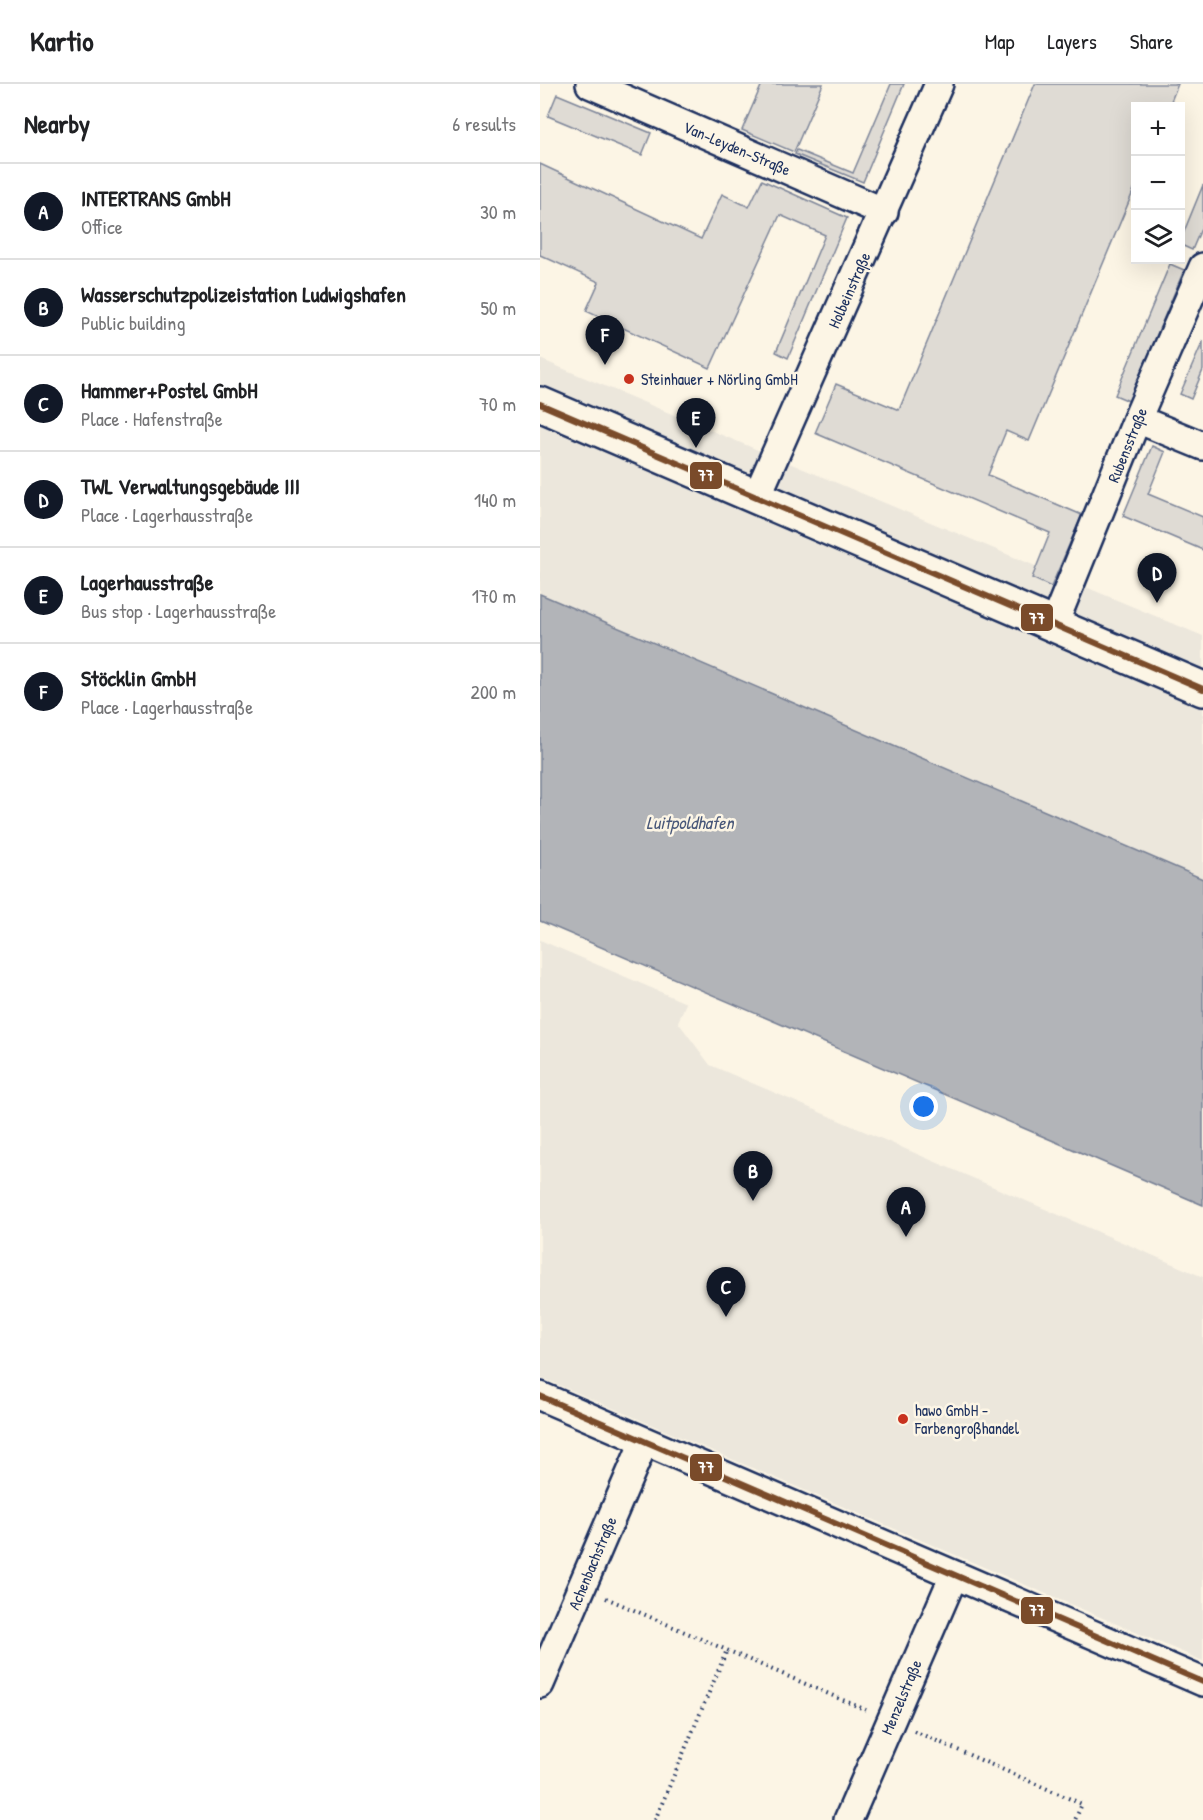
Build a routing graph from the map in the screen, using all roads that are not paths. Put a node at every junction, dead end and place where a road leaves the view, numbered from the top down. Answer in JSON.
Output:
{"nodes":[{"id":1,"x":590,"y":84,"type":"edge"},
{"id":2,"x":939,"y":84,"type":"edge"},
{"id":3,"x":884,"y":212,"type":"junction"},
{"id":4,"x":1203,"y":267,"type":"edge"},
{"id":5,"x":540,"y":404,"type":"edge"},
{"id":6,"x":1137,"y":419,"type":"junction"},
{"id":7,"x":1203,"y":446,"type":"edge"},
{"id":8,"x":757,"y":496,"type":"junction"},
{"id":9,"x":1054,"y":624,"type":"junction"},
{"id":10,"x":1203,"y":689,"type":"edge"},
{"id":11,"x":540,"y":1396,"type":"edge"},
{"id":12,"x":644,"y":1442,"type":"junction"},
{"id":13,"x":954,"y":1575,"type":"junction"},
{"id":14,"x":1203,"y":1682,"type":"edge"},
{"id":15,"x":540,"y":1684,"type":"edge"},
{"id":16,"x":848,"y":1820,"type":"edge"}],
"edges":[{"from":1,"to":3,"type":"street","name":"Van-Leyden-Straße"},
{"from":2,"to":3,"type":"street","name":"Holbeinstraße"},
{"from":3,"to":8,"type":"street","name":"Holbeinstraße"},
{"from":4,"to":6,"type":"street","name":"Rubensstraße"},
{"from":5,"to":8,"type":"street"},
{"from":6,"to":7,"type":"street"},
{"from":6,"to":9,"type":"street","name":"Rubensstraße"},
{"from":8,"to":9,"type":"street"},
{"from":9,"to":10,"type":"street"},
{"from":11,"to":12,"type":"street"},
{"from":12,"to":13,"type":"street"},
{"from":12,"to":15,"type":"street","name":"Achenbachstraße"},
{"from":13,"to":14,"type":"street"},
{"from":13,"to":16,"type":"street","name":"Menzelstraße"}]}
